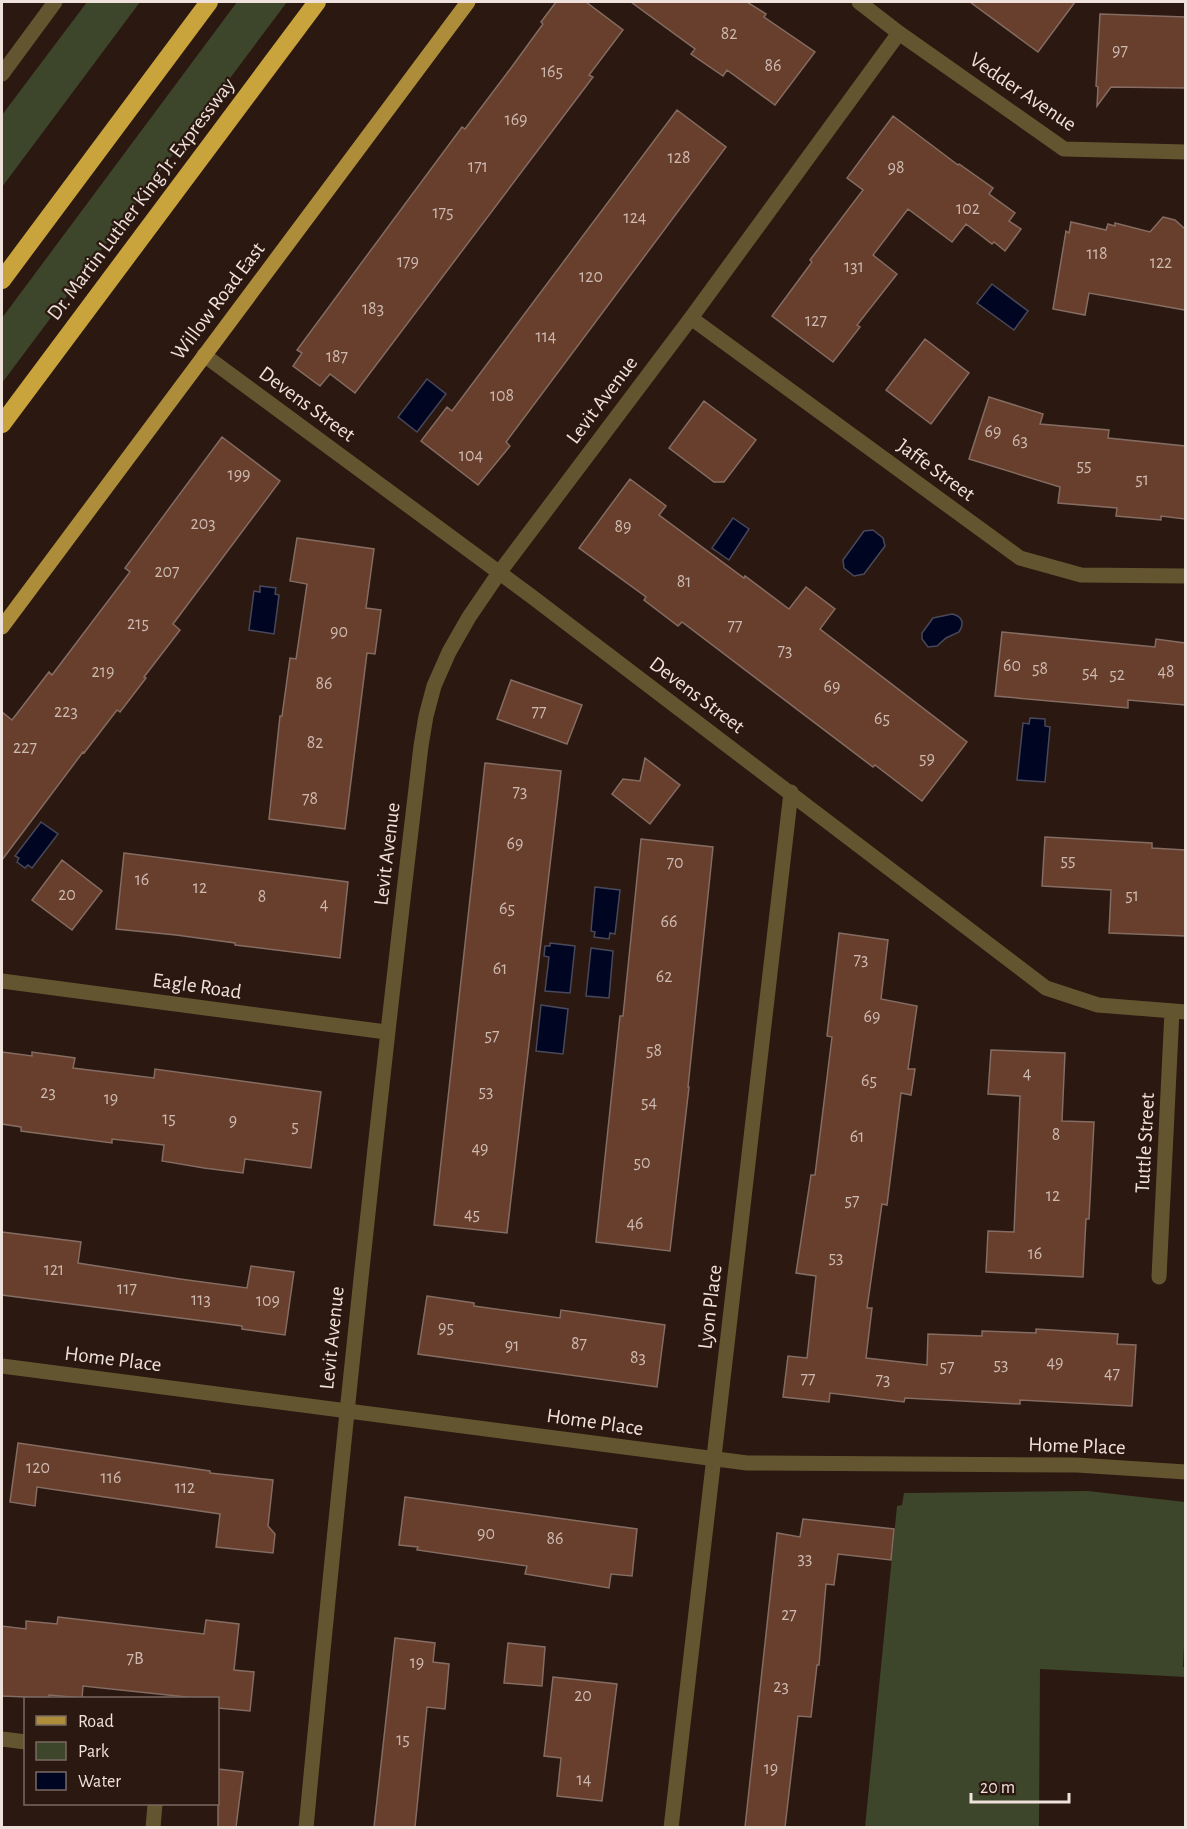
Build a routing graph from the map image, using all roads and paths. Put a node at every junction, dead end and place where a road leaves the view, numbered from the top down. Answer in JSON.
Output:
{"nodes":[{"id":1,"x":55,"y":2,"type":"edge"},
{"id":2,"x":209,"y":2,"type":"edge"},
{"id":3,"x":317,"y":2,"type":"edge"},
{"id":4,"x":468,"y":2,"type":"edge"},
{"id":5,"x":859,"y":2,"type":"edge"},
{"id":6,"x":898,"y":33,"type":"junction"},
{"id":7,"x":2,"y":74,"type":"edge"},
{"id":8,"x":1185,"y":152,"type":"edge"},
{"id":9,"x":2,"y":280,"type":"edge"},
{"id":10,"x":691,"y":318,"type":"junction"},
{"id":11,"x":204,"y":355,"type":"junction"},
{"id":12,"x":2,"y":424,"type":"edge"},
{"id":13,"x":499,"y":573,"type":"junction"},
{"id":14,"x":1185,"y":576,"type":"edge"},
{"id":15,"x":2,"y":627,"type":"edge"},
{"id":16,"x":791,"y":792,"type":"junction"},
{"id":17,"x":2,"y":981,"type":"edge"},
{"id":18,"x":1179,"y":1012,"type":"edge"},
{"id":19,"x":387,"y":1032,"type":"junction"},
{"id":20,"x":1159,"y":1277,"type":"dead end"},
{"id":21,"x":2,"y":1366,"type":"edge"},
{"id":22,"x":346,"y":1410,"type":"junction"},
{"id":23,"x":713,"y":1459,"type":"junction"},
{"id":24,"x":1185,"y":1472,"type":"edge"},
{"id":25,"x":2,"y":1739,"type":"edge"},
{"id":26,"x":24,"y":1742,"type":"edge"},
{"id":27,"x":155,"y":1805,"type":"edge"},
{"id":28,"x":153,"y":1827,"type":"edge"},
{"id":29,"x":306,"y":1827,"type":"edge"},
{"id":30,"x":671,"y":1827,"type":"edge"}],
"edges":[{"from":1,"to":7,"type":"street"},
{"from":2,"to":9,"type":"highway"},
{"from":3,"to":12,"type":"highway","name":"Dr. Martin Luther King Jr. Expressway"},
{"from":4,"to":11,"type":"main road","name":"Willow Road East"},
{"from":5,"to":6,"type":"street","name":"Vedder Avenue"},
{"from":6,"to":8,"type":"street","name":"Vedder Avenue"},
{"from":6,"to":10,"type":"street","name":"Levit Avenue"},
{"from":10,"to":13,"type":"street","name":"Levit Avenue"},
{"from":10,"to":14,"type":"street","name":"Jaffe Street"},
{"from":11,"to":13,"type":"street","name":"Devens Street"},
{"from":11,"to":15,"type":"main road","name":"Willow Road East"},
{"from":13,"to":16,"type":"street","name":"Devens Street"},
{"from":13,"to":19,"type":"street","name":"Levit Avenue"},
{"from":16,"to":18,"type":"street","name":"Devens Street"},
{"from":16,"to":23,"type":"street","name":"Lyon Place"},
{"from":17,"to":19,"type":"street","name":"Eagle Road"},
{"from":18,"to":20,"type":"street","name":"Tuttle Street"},
{"from":19,"to":22,"type":"street","name":"Levit Avenue"},
{"from":21,"to":22,"type":"street","name":"Home Place"},
{"from":22,"to":23,"type":"street","name":"Home Place"},
{"from":22,"to":29,"type":"street","name":"Levit Avenue"},
{"from":23,"to":24,"type":"street","name":"Home Place"},
{"from":23,"to":30,"type":"street","name":"Lyon Place"},
{"from":25,"to":26,"type":"street"},
{"from":27,"to":28,"type":"street"}]}
